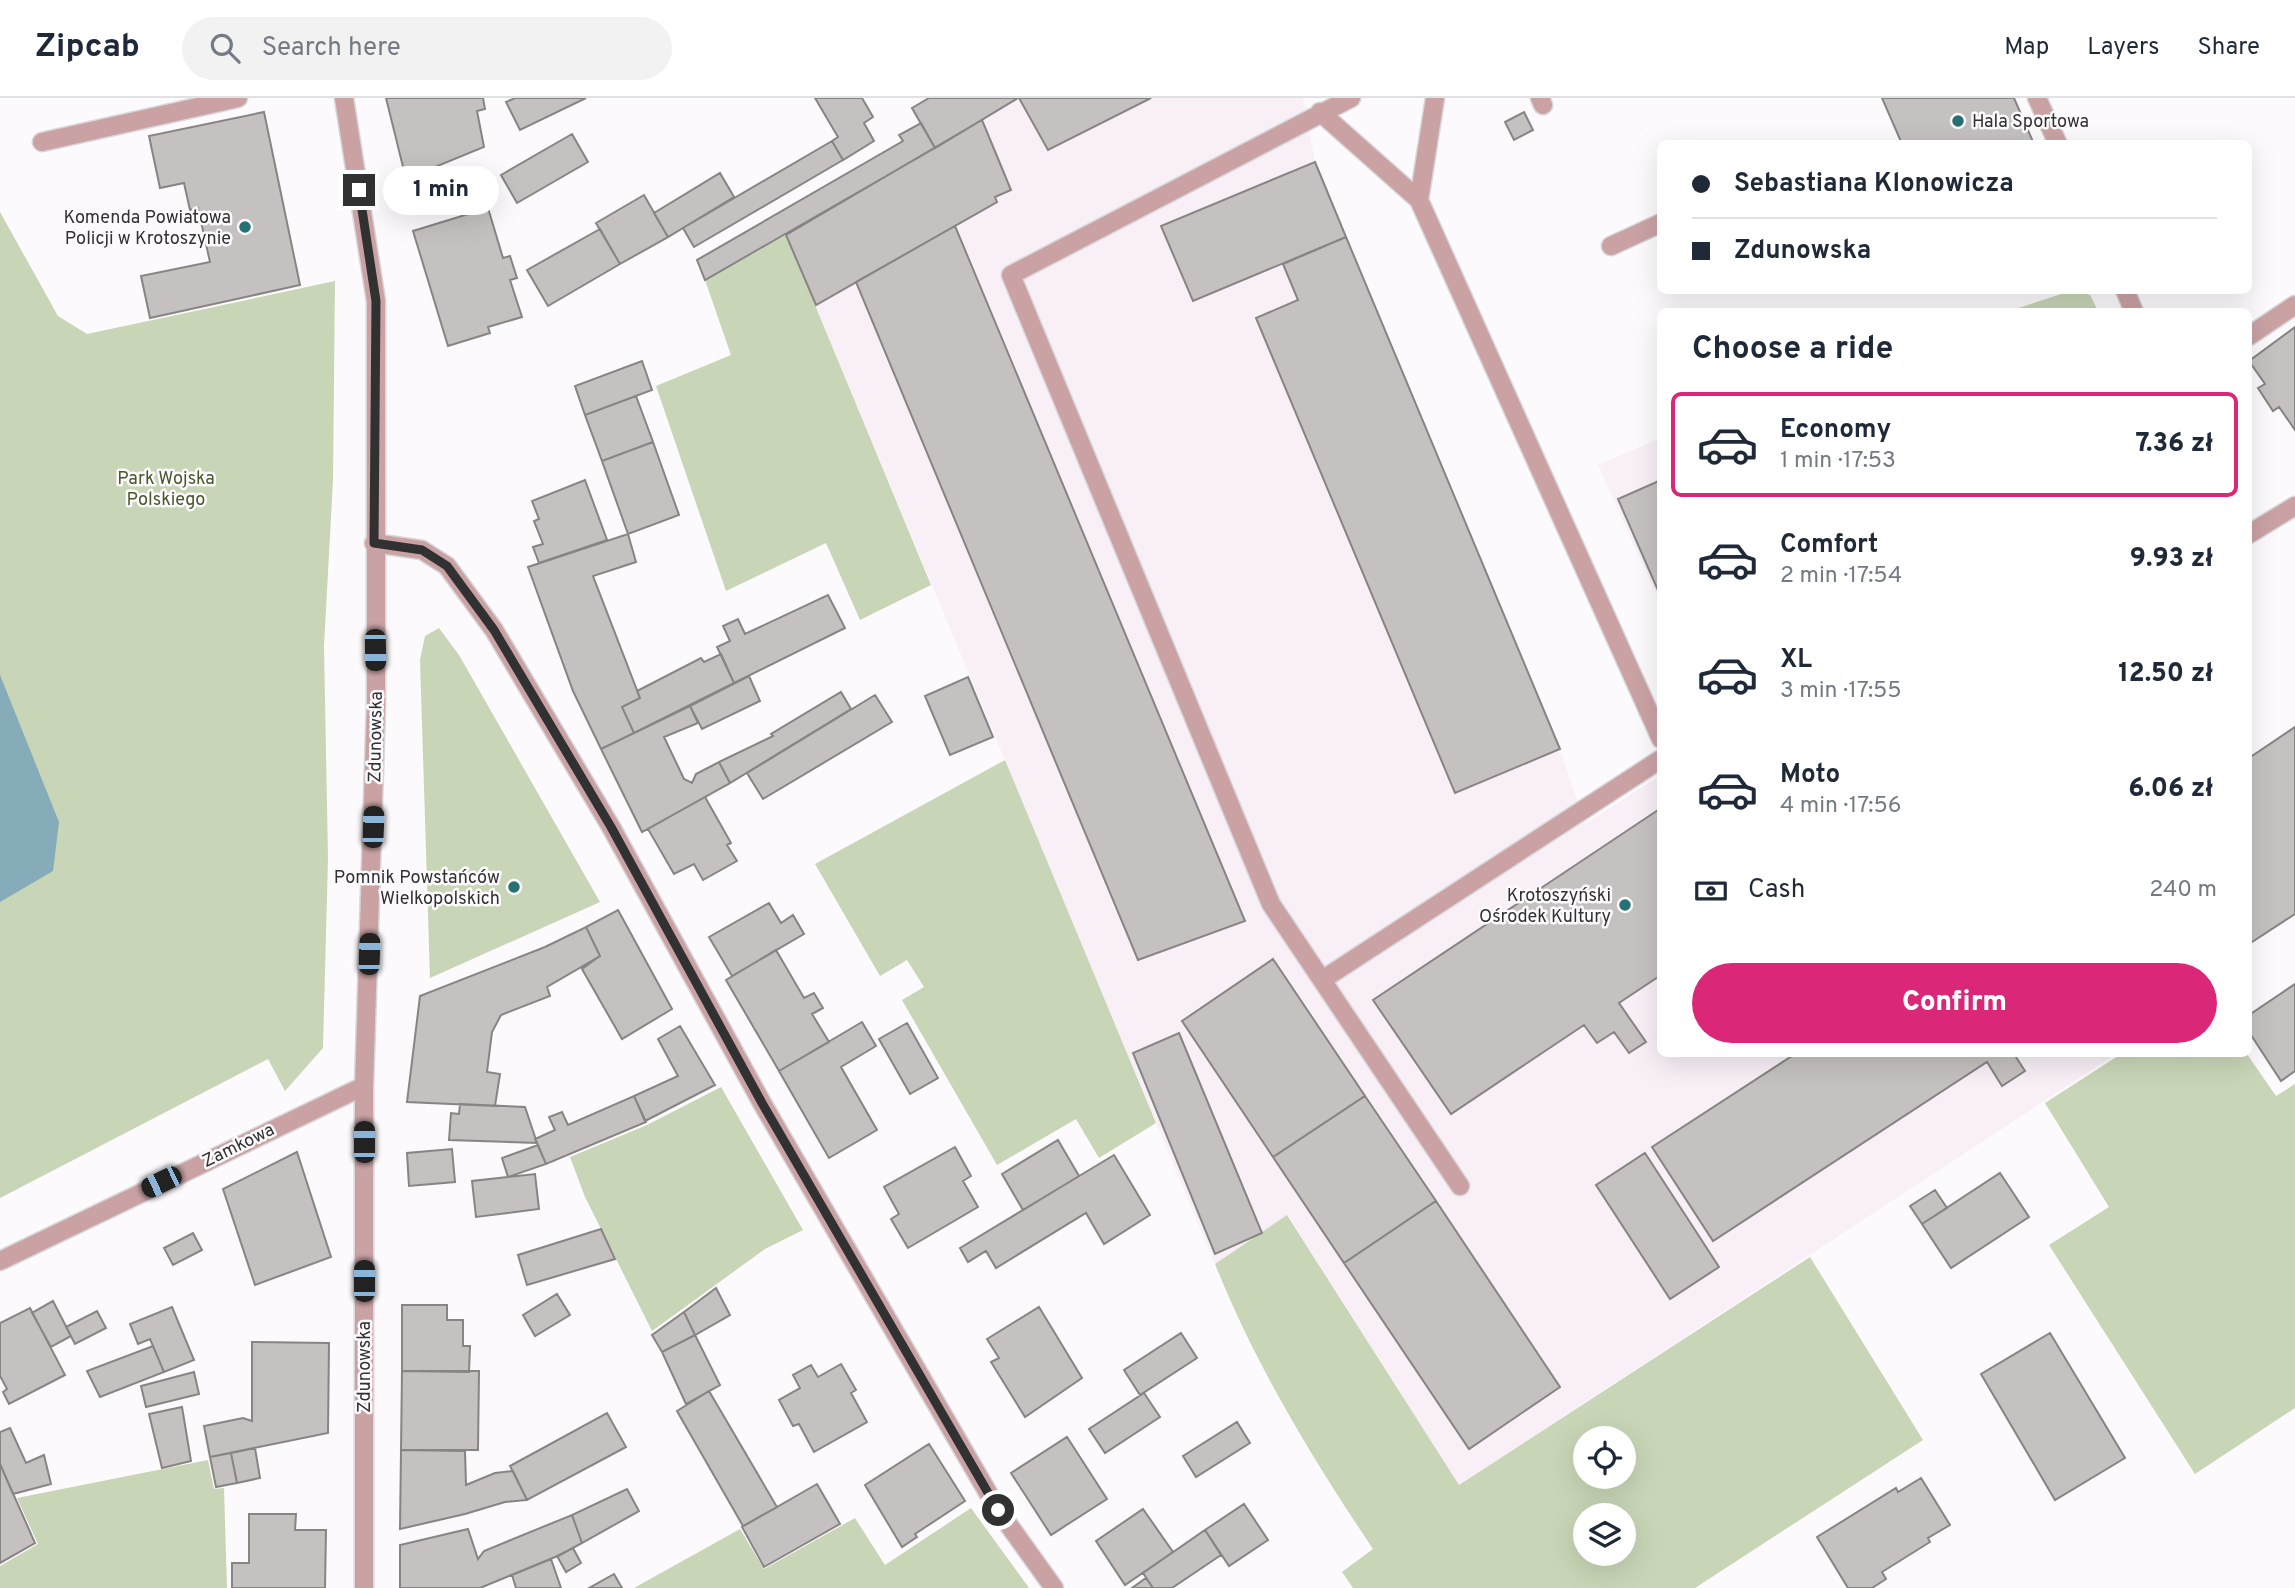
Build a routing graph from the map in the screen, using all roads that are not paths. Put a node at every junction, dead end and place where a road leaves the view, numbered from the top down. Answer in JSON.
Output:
{"nodes":[{"id":1,"x":238,"y":98,"type":"edge"},
{"id":2,"x":344,"y":98,"type":"edge"},
{"id":3,"x":1351,"y":98,"type":"edge"},
{"id":4,"x":1435,"y":98,"type":"edge"},
{"id":5,"x":2037,"y":98,"type":"edge"},
{"id":6,"x":1320,"y":112,"type":"junction"},
{"id":7,"x":2056,"y":140,"type":"edge"},
{"id":8,"x":42,"y":142,"type":"dead end"},
{"id":9,"x":1419,"y":200,"type":"junction"},
{"id":10,"x":1657,"y":225,"type":"edge"},
{"id":11,"x":1611,"y":246,"type":"dead end"},
{"id":12,"x":2295,"y":305,"type":"edge"},
{"id":13,"x":2252,"y":334,"type":"edge"},
{"id":14,"x":2295,"y":506,"type":"edge"},
{"id":15,"x":2252,"y":532,"type":"edge"},
{"id":16,"x":374,"y":543,"type":"junction"},
{"id":17,"x":1657,"y":730,"type":"edge"},
{"id":18,"x":1657,"y":762,"type":"edge"},
{"id":19,"x":1322,"y":980,"type":"junction"},
{"id":20,"x":364,"y":1086,"type":"junction"},
{"id":21,"x":1460,"y":1186,"type":"dead end"},
{"id":22,"x":0,"y":1261,"type":"edge"},
{"id":23,"x":364,"y":1588,"type":"edge"},
{"id":24,"x":1054,"y":1588,"type":"edge"}],
"edges":[{"from":1,"to":8,"type":"street"},
{"from":2,"to":16,"type":"street","name":"Zdunowska"},
{"from":3,"to":6,"type":"street"},
{"from":4,"to":9,"type":"street"},
{"from":5,"to":7,"type":"street"},
{"from":6,"to":9,"type":"street"},
{"from":6,"to":19,"type":"street"},
{"from":9,"to":17,"type":"street"},
{"from":10,"to":11,"type":"street"},
{"from":12,"to":13,"type":"street"},
{"from":14,"to":15,"type":"street"},
{"from":16,"to":20,"type":"street","name":"Zdunowska"},
{"from":16,"to":24,"type":"street"},
{"from":18,"to":19,"type":"street"},
{"from":19,"to":21,"type":"street"},
{"from":20,"to":22,"type":"street","name":"Zamkowa"},
{"from":20,"to":23,"type":"street","name":"Zdunowska"}]}
